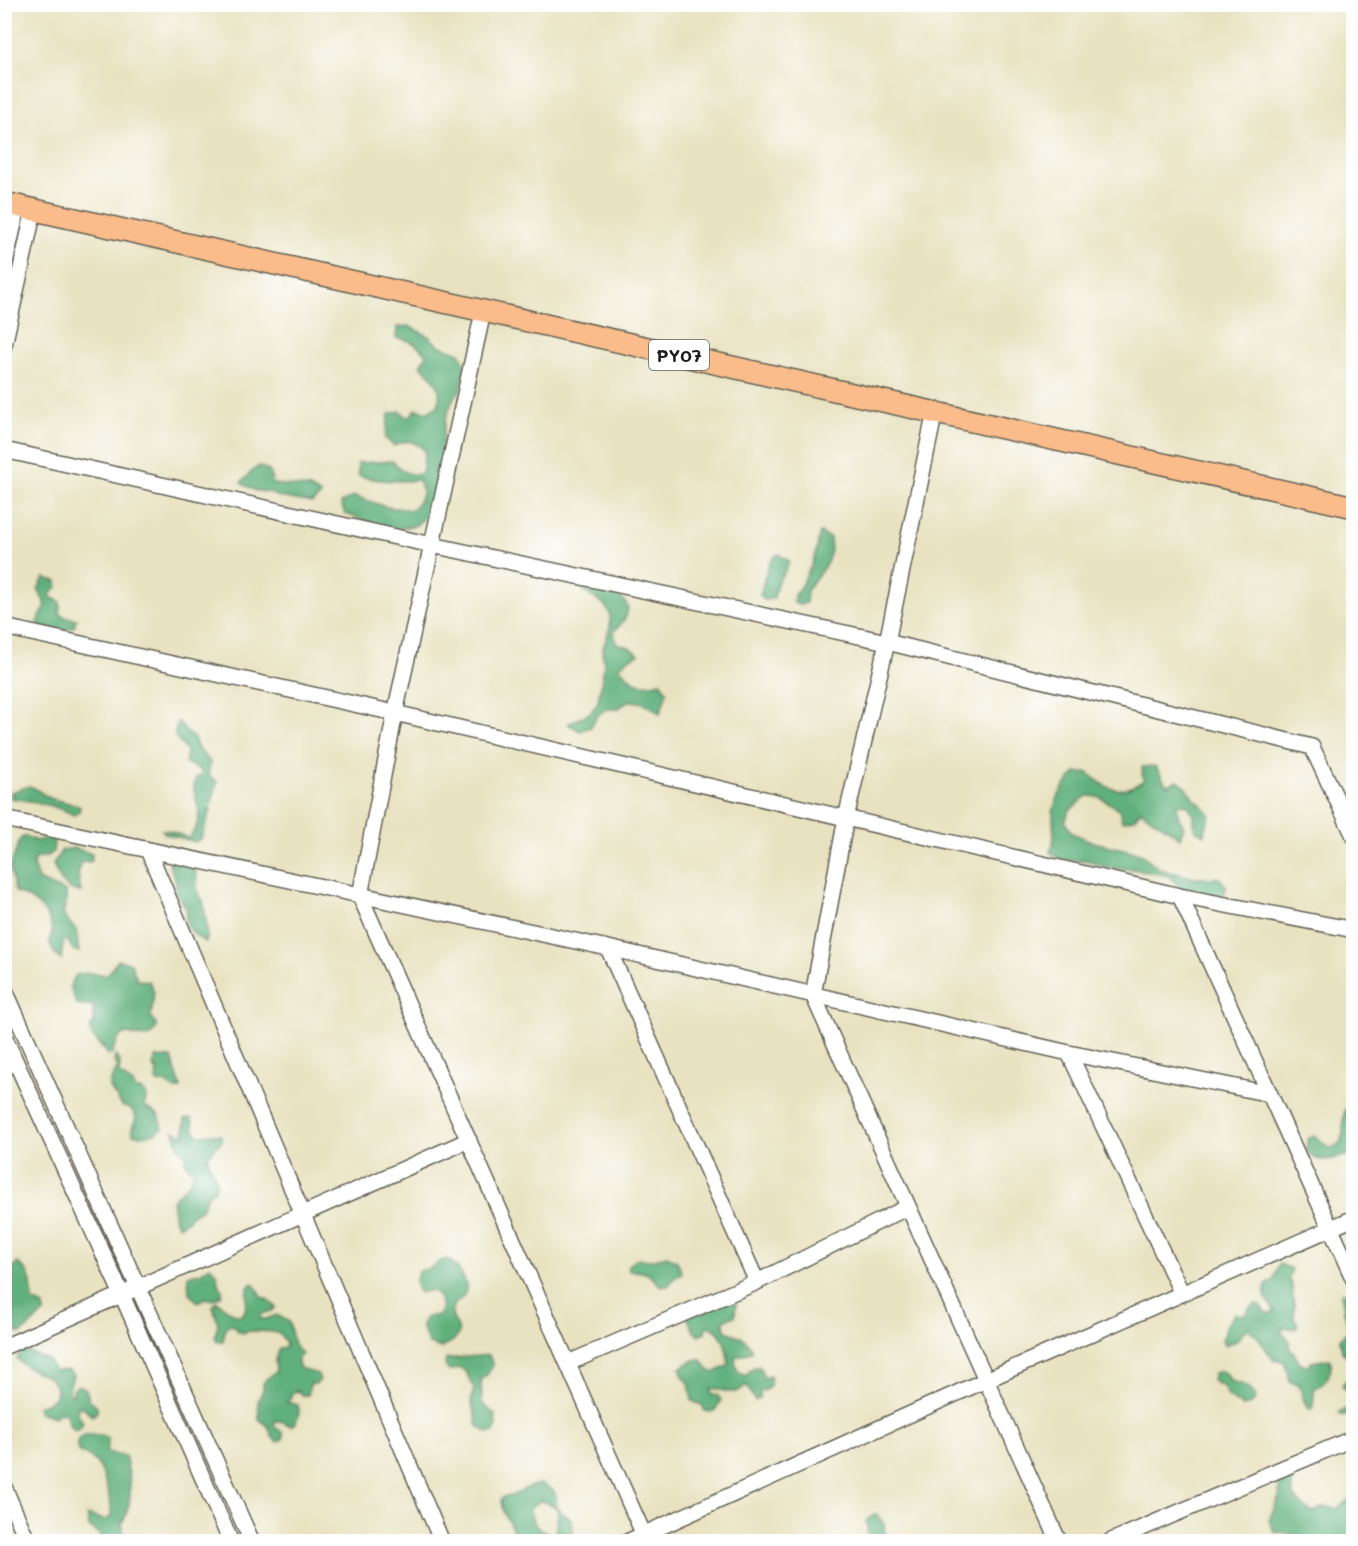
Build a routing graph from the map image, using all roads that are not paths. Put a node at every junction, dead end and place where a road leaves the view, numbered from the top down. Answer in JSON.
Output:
{"nodes":[{"id":1,"x":19,"y":206,"type":"edge"},
{"id":2,"x":4,"y":267,"type":"edge"},
{"id":3,"x":483,"y":312,"type":"junction"},
{"id":4,"x":4,"y":345,"type":"edge"},
{"id":5,"x":935,"y":411,"type":"junction"},
{"id":6,"x":4,"y":450,"type":"edge"},
{"id":7,"x":1353,"y":507,"type":"edge"},
{"id":8,"x":432,"y":545,"type":"junction"},
{"id":9,"x":4,"y":627,"type":"edge"},
{"id":10,"x":887,"y":642,"type":"junction"},
{"id":11,"x":394,"y":713,"type":"junction"},
{"id":12,"x":4,"y":819,"type":"edge"},
{"id":13,"x":846,"y":819,"type":"junction"},
{"id":14,"x":1353,"y":836,"type":"edge"},
{"id":15,"x":147,"y":850,"type":"junction"},
{"id":16,"x":360,"y":896,"type":"junction"},
{"id":17,"x":1180,"y":896,"type":"junction"},
{"id":18,"x":1353,"y":930,"type":"edge"},
{"id":19,"x":608,"y":948,"type":"junction"},
{"id":20,"x":4,"y":988,"type":"edge"},
{"id":21,"x":813,"y":995,"type":"junction"},
{"id":22,"x":4,"y":1036,"type":"edge"},
{"id":23,"x":1069,"y":1053,"type":"junction"},
{"id":24,"x":1270,"y":1094,"type":"junction"},
{"id":25,"x":469,"y":1140,"type":"junction"},
{"id":26,"x":908,"y":1207,"type":"junction"},
{"id":27,"x":303,"y":1214,"type":"junction"},
{"id":28,"x":1353,"y":1218,"type":"edge"},
{"id":29,"x":1330,"y":1228,"type":"junction"},
{"id":30,"x":1353,"y":1280,"type":"edge"},
{"id":31,"x":757,"y":1282,"type":"junction"},
{"id":32,"x":140,"y":1288,"type":"junction"},
{"id":33,"x":1182,"y":1294,"type":"junction"},
{"id":34,"x":122,"y":1295,"type":"junction"},
{"id":35,"x":4,"y":1347,"type":"edge"},
{"id":36,"x":568,"y":1363,"type":"junction"},
{"id":37,"x":986,"y":1380,"type":"junction"},
{"id":38,"x":1353,"y":1438,"type":"edge"},
{"id":39,"x":4,"y":1487,"type":"edge"},
{"id":40,"x":646,"y":1538,"type":"edge"},
{"id":41,"x":28,"y":1542,"type":"edge"},
{"id":42,"x":231,"y":1542,"type":"edge"},
{"id":43,"x":252,"y":1542,"type":"edge"},
{"id":44,"x":442,"y":1542,"type":"edge"},
{"id":45,"x":627,"y":1542,"type":"edge"},
{"id":46,"x":1059,"y":1542,"type":"edge"},
{"id":47,"x":1109,"y":1542,"type":"edge"}],
"edges":[{"from":1,"to":2,"type":"street"},
{"from":1,"to":3,"type":"highway","number":"PY07"},
{"from":1,"to":4,"type":"street"},
{"from":3,"to":5,"type":"highway","number":"PY07"},
{"from":3,"to":8,"type":"street"},
{"from":5,"to":7,"type":"highway","number":"PY07"},
{"from":5,"to":10,"type":"street"},
{"from":6,"to":8,"type":"street"},
{"from":8,"to":10,"type":"street"},
{"from":8,"to":11,"type":"street"},
{"from":9,"to":11,"type":"street"},
{"from":10,"to":13,"type":"street"},
{"from":10,"to":14,"type":"street"},
{"from":11,"to":13,"type":"street"},
{"from":11,"to":16,"type":"street"},
{"from":12,"to":15,"type":"street"},
{"from":13,"to":17,"type":"street"},
{"from":13,"to":21,"type":"street"},
{"from":15,"to":16,"type":"street"},
{"from":15,"to":27,"type":"street"},
{"from":16,"to":19,"type":"street"},
{"from":16,"to":25,"type":"street"},
{"from":17,"to":18,"type":"street"},
{"from":17,"to":24,"type":"street"},
{"from":19,"to":21,"type":"street"},
{"from":19,"to":31,"type":"street"},
{"from":20,"to":32,"type":"street"},
{"from":21,"to":23,"type":"street"},
{"from":21,"to":26,"type":"street"},
{"from":22,"to":34,"type":"street"},
{"from":23,"to":24,"type":"street"},
{"from":23,"to":33,"type":"street"},
{"from":24,"to":29,"type":"street"},
{"from":25,"to":27,"type":"street"},
{"from":25,"to":36,"type":"street"},
{"from":26,"to":31,"type":"street"},
{"from":26,"to":37,"type":"street"},
{"from":27,"to":32,"type":"street"},
{"from":27,"to":44,"type":"street"},
{"from":28,"to":29,"type":"street"},
{"from":29,"to":30,"type":"street"},
{"from":29,"to":33,"type":"street"},
{"from":31,"to":36,"type":"street"},
{"from":32,"to":34,"type":"street"},
{"from":32,"to":43,"type":"street"},
{"from":33,"to":37,"type":"street"},
{"from":34,"to":35,"type":"street"},
{"from":34,"to":42,"type":"street"},
{"from":36,"to":40,"type":"street"},
{"from":37,"to":40,"type":"street"},
{"from":37,"to":46,"type":"street"},
{"from":38,"to":47,"type":"street"},
{"from":39,"to":41,"type":"street"},
{"from":40,"to":45,"type":"street"}]}
